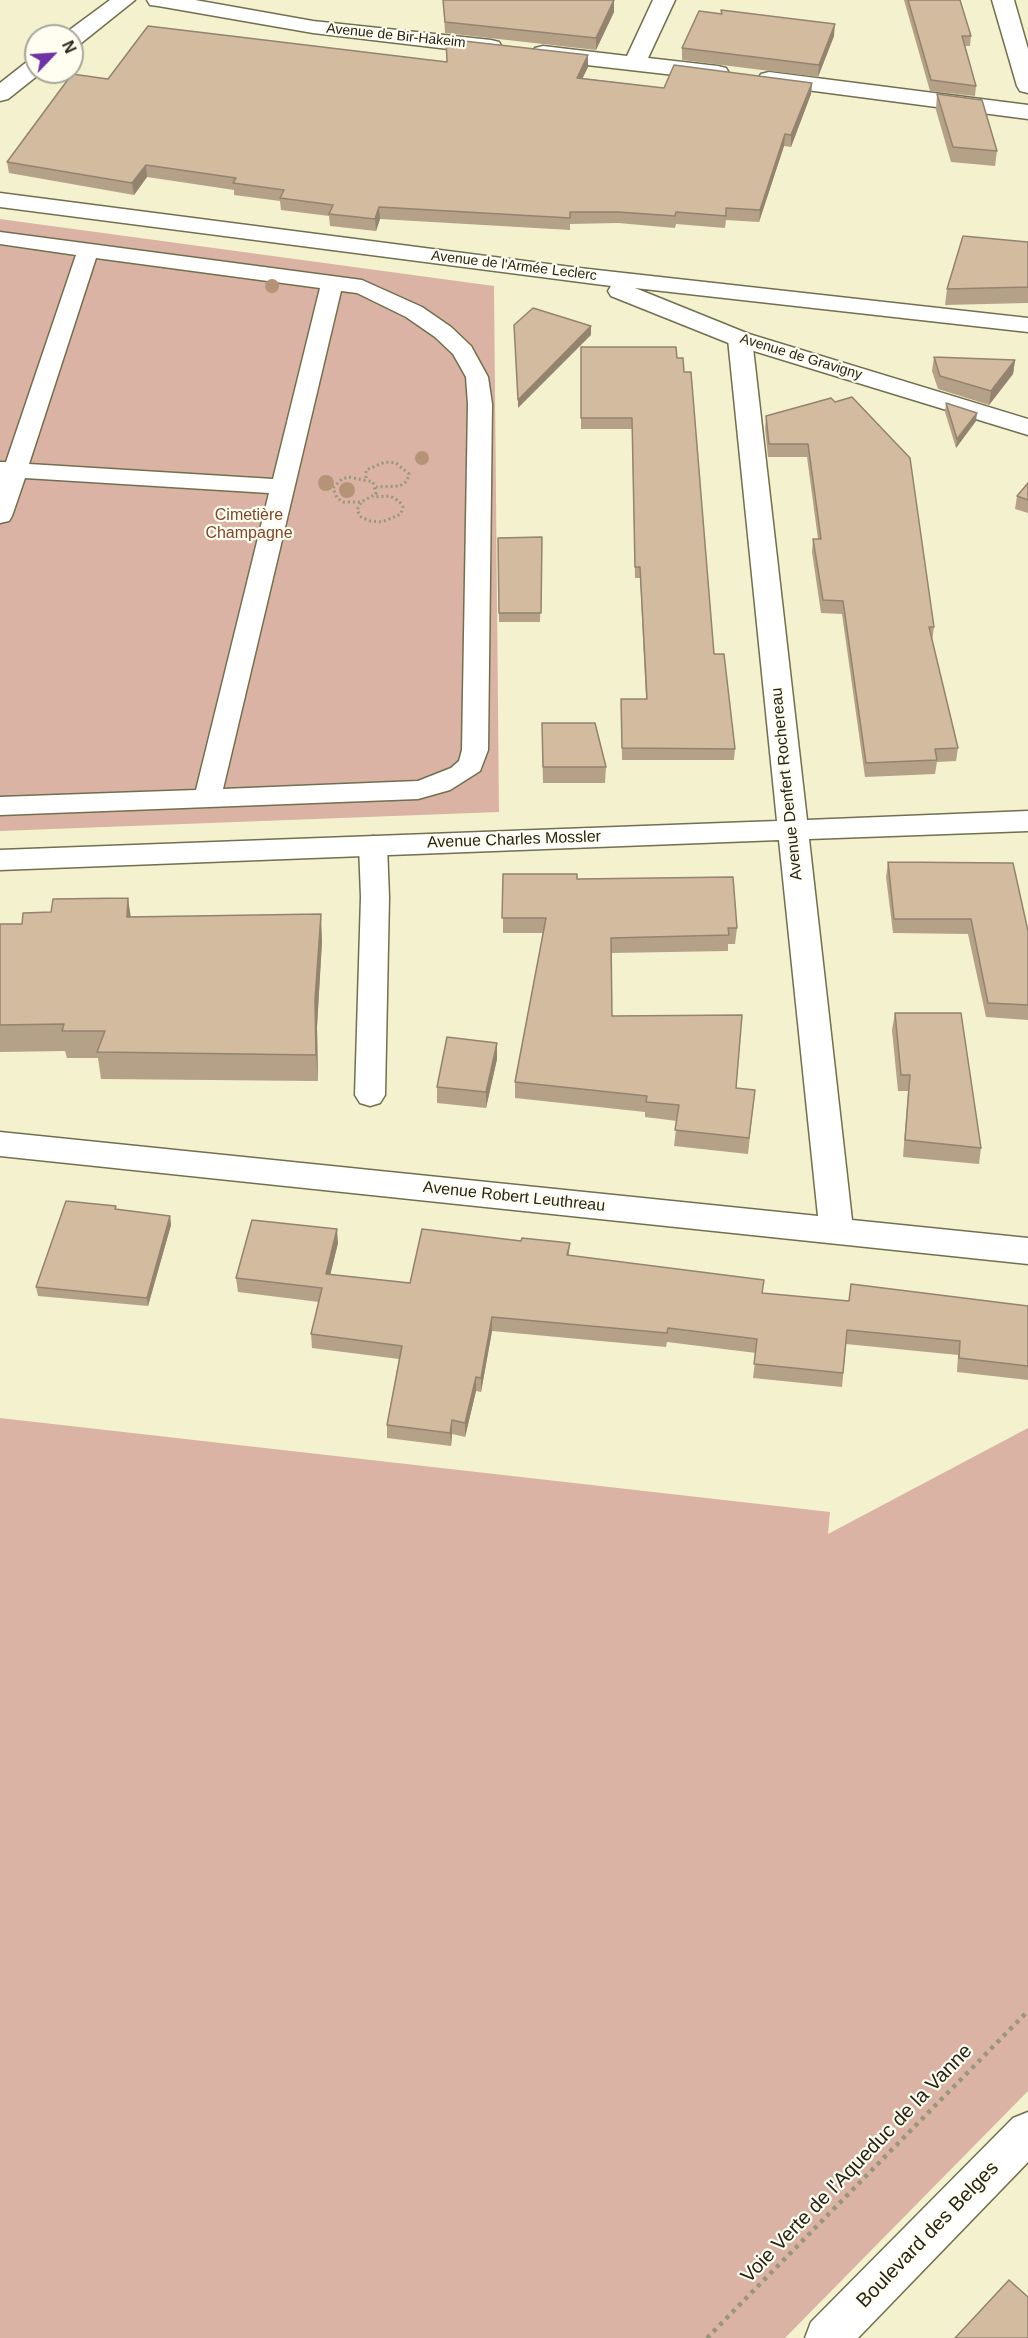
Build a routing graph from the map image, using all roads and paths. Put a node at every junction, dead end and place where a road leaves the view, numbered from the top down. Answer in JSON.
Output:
{"nodes":[{"id":1,"x":124,"y":0,"type":"edge"},
{"id":2,"x":158,"y":0,"type":"edge"},
{"id":3,"x":664,"y":0,"type":"edge"},
{"id":4,"x":1004,"y":0,"type":"edge"},
{"id":5,"x":84,"y":30,"type":"edge"},
{"id":6,"x":635,"y":63,"type":"junction"},
{"id":7,"x":24,"y":75,"type":"edge"},
{"id":8,"x":1028,"y":86,"type":"edge"},
{"id":9,"x":8,"y":87,"type":"edge"},
{"id":10,"x":1028,"y":112,"type":"edge"},
{"id":11,"x":0,"y":200,"type":"edge"},
{"id":12,"x":0,"y":238,"type":"edge"},
{"id":13,"x":88,"y":250,"type":"junction"},
{"id":14,"x":579,"y":275,"type":"junction"},
{"id":15,"x":332,"y":282,"type":"junction"},
{"id":16,"x":1028,"y":325,"type":"edge"},
{"id":17,"x":740,"y":339,"type":"junction"},
{"id":18,"x":1028,"y":427,"type":"edge"},
{"id":19,"x":8,"y":469,"type":"edge"},
{"id":20,"x":366,"y":478,"type":"junction"},
{"id":21,"x":283,"y":487,"type":"junction"},
{"id":22,"x":376,"y":487,"type":"junction"},
{"id":23,"x":373,"y":497,"type":"junction"},
{"id":24,"x":361,"y":502,"type":"junction"},
{"id":25,"x":0,"y":516,"type":"edge"},
{"id":26,"x":208,"y":797,"type":"junction"},
{"id":27,"x":0,"y":806,"type":"edge"},
{"id":28,"x":1028,"y":821,"type":"edge"},
{"id":29,"x":792,"y":830,"type":"junction"},
{"id":30,"x":373,"y":845,"type":"junction"},
{"id":31,"x":0,"y":860,"type":"edge"},
{"id":32,"x":370,"y":1095,"type":"dead end"},
{"id":33,"x":0,"y":1144,"type":"edge"},
{"id":34,"x":836,"y":1230,"type":"junction"},
{"id":35,"x":1028,"y":1251,"type":"edge"},
{"id":36,"x":1028,"y":2011,"type":"edge"},
{"id":37,"x":1028,"y":2132,"type":"edge"},
{"id":38,"x":707,"y":2338,"type":"edge"},
{"id":39,"x":827,"y":2338,"type":"edge"}],
"edges":[{"from":1,"to":5,"type":"street"},
{"from":2,"to":6,"type":"street","name":"Avenue de Bir-Hakeim"},
{"from":3,"to":6,"type":"street"},
{"from":4,"to":8,"type":"street"},
{"from":6,"to":10,"type":"street","name":"Avenue de Bir-Hakeim"},
{"from":7,"to":9,"type":"street"},
{"from":11,"to":14,"type":"street","name":"Avenue de l'Armée Leclerc"},
{"from":12,"to":13,"type":"lane"},
{"from":13,"to":15,"type":"lane"},
{"from":13,"to":19,"type":"lane"},
{"from":14,"to":16,"type":"street","name":"Avenue de l'Armée Leclerc"},
{"from":14,"to":17,"type":"street","name":"Avenue de Gravigny"},
{"from":15,"to":21,"type":"lane"},
{"from":15,"to":26,"type":"lane"},
{"from":17,"to":18,"type":"street","name":"Avenue de Gravigny"},
{"from":17,"to":29,"type":"street","name":"Avenue Denfert Rochereau"},
{"from":19,"to":21,"type":"lane"},
{"from":19,"to":25,"type":"lane"},
{"from":20,"to":22,"type":"path"},
{"from":20,"to":22,"type":"path"},
{"from":20,"to":24,"type":"path"},
{"from":21,"to":26,"type":"lane"},
{"from":22,"to":23,"type":"path"},
{"from":23,"to":24,"type":"path"},
{"from":23,"to":24,"type":"path"},
{"from":26,"to":27,"type":"lane"},
{"from":28,"to":29,"type":"street","name":"Avenue Charles Mossler"},
{"from":29,"to":30,"type":"street","name":"Avenue Charles Mossler"},
{"from":29,"to":34,"type":"street","name":"Avenue Denfert Rochereau"},
{"from":30,"to":31,"type":"street","name":"Avenue Charles Mossler"},
{"from":30,"to":32,"type":"lane"},
{"from":33,"to":34,"type":"street","name":"Avenue Robert Leuthreau"},
{"from":34,"to":35,"type":"street","name":"Avenue Robert Leuthreau"},
{"from":36,"to":38,"type":"path","name":"Voie Verte de l'Aqueduc de la Vanne"},
{"from":37,"to":39,"type":"street","name":"Boulevard des Belges"}]}
